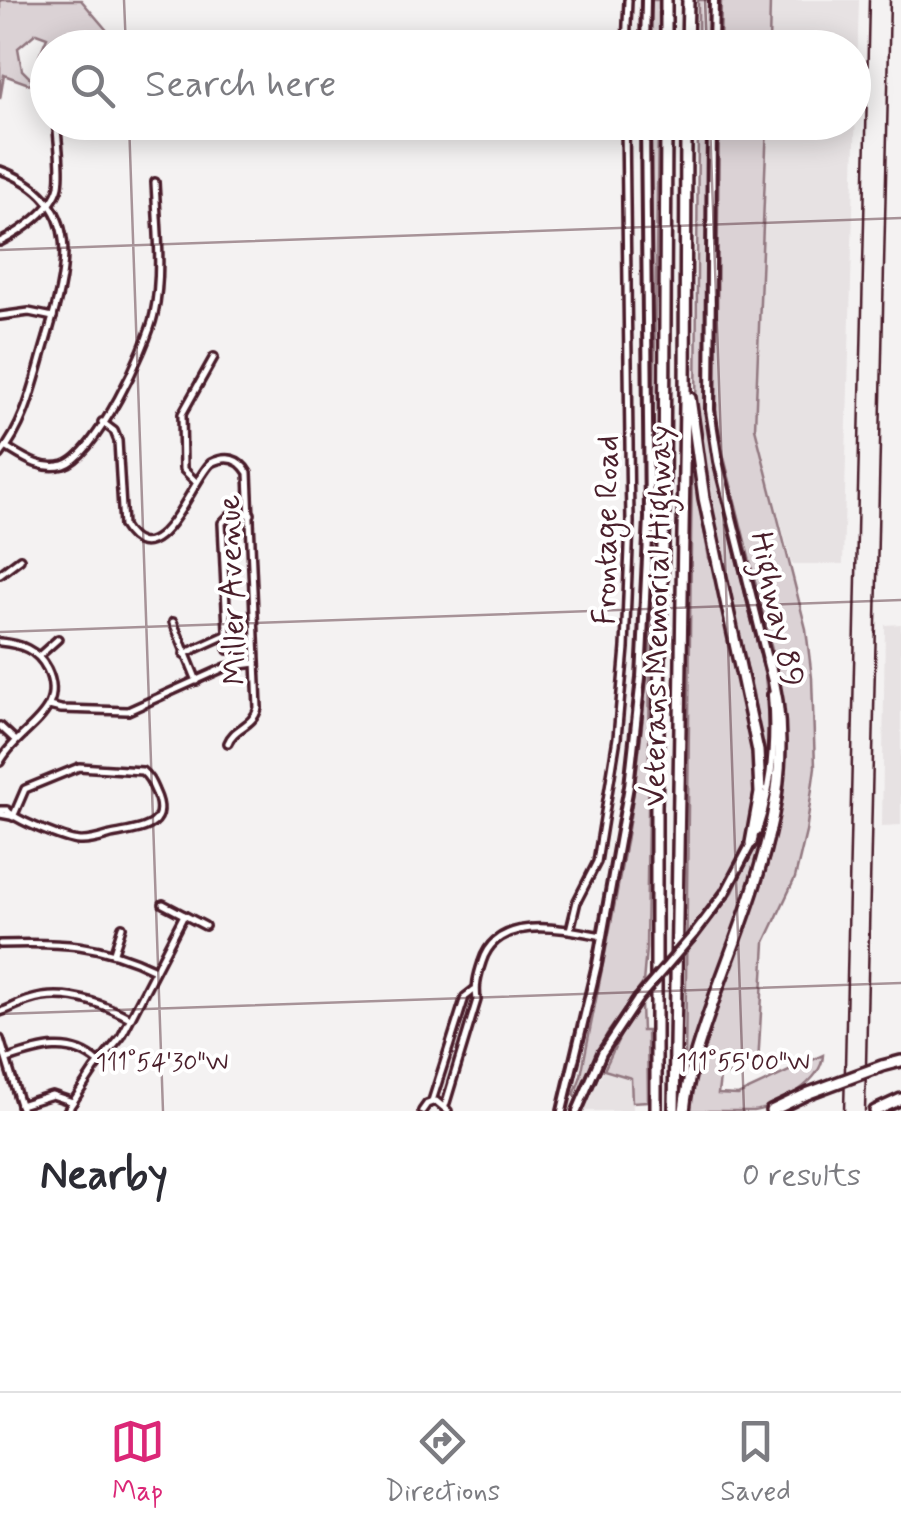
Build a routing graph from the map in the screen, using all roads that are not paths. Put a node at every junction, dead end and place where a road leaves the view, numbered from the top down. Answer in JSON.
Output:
{"nodes":[{"id":1,"x":628,"y":0,"type":"edge"},
{"id":2,"x":646,"y":0,"type":"edge"},
{"id":3,"x":666,"y":0,"type":"edge"},
{"id":4,"x":688,"y":0,"type":"edge"},
{"id":5,"x":714,"y":0,"type":"edge"},
{"id":6,"x":627,"y":30,"type":"edge"},
{"id":7,"x":645,"y":30,"type":"edge"},
{"id":8,"x":666,"y":30,"type":"edge"},
{"id":9,"x":688,"y":30,"type":"edge"},
{"id":10,"x":713,"y":30,"type":"edge"},
{"id":11,"x":57,"y":140,"type":"edge"},
{"id":12,"x":625,"y":140,"type":"edge"},
{"id":13,"x":646,"y":140,"type":"edge"},
{"id":14,"x":666,"y":140,"type":"edge"},
{"id":15,"x":686,"y":140,"type":"edge"},
{"id":16,"x":712,"y":140,"type":"edge"},
{"id":17,"x":0,"y":170,"type":"edge"},
{"id":18,"x":155,"y":182,"type":"dead end"},
{"id":19,"x":47,"y":204,"type":"junction"},
{"id":20,"x":0,"y":242,"type":"edge"},
{"id":21,"x":0,"y":316,"type":"edge"},
{"id":22,"x":53,"y":318,"type":"junction"},
{"id":23,"x":686,"y":354,"type":"junction"},
{"id":24,"x":214,"y":357,"type":"dead end"},
{"id":25,"x":102,"y":422,"type":"junction"},
{"id":26,"x":6,"y":447,"type":"junction"},
{"id":27,"x":0,"y":456,"type":"edge"},
{"id":28,"x":196,"y":482,"type":"junction"},
{"id":29,"x":251,"y":514,"type":"junction"},
{"id":30,"x":20,"y":559,"type":"dead end"},
{"id":31,"x":0,"y":574,"type":"edge"},
{"id":32,"x":174,"y":622,"type":"dead end"},
{"id":33,"x":226,"y":634,"type":"junction"},
{"id":34,"x":58,"y":639,"type":"dead end"},
{"id":35,"x":0,"y":642,"type":"edge"},
{"id":36,"x":228,"y":650,"type":"dead end"},
{"id":37,"x":184,"y":654,"type":"junction"},
{"id":38,"x":39,"y":656,"type":"junction"},
{"id":39,"x":768,"y":660,"type":"junction"},
{"id":40,"x":257,"y":663,"type":"junction"},
{"id":41,"x":196,"y":681,"type":"junction"},
{"id":42,"x":49,"y":706,"type":"junction"},
{"id":43,"x":0,"y":726,"type":"edge"},
{"id":44,"x":15,"y":740,"type":"junction"},
{"id":45,"x":228,"y":743,"type":"dead end"},
{"id":46,"x":0,"y":762,"type":"edge"},
{"id":47,"x":0,"y":812,"type":"edge"},
{"id":48,"x":12,"y":816,"type":"junction"},
{"id":49,"x":751,"y":843,"type":"junction"},
{"id":50,"x":163,"y":904,"type":"dead end"},
{"id":51,"x":184,"y":915,"type":"junction"},
{"id":52,"x":205,"y":926,"type":"dead end"},
{"id":53,"x":122,"y":927,"type":"dead end"},
{"id":54,"x":570,"y":930,"type":"junction"},
{"id":55,"x":602,"y":936,"type":"junction"},
{"id":56,"x":0,"y":944,"type":"edge"},
{"id":57,"x":114,"y":952,"type":"junction"},
{"id":58,"x":155,"y":970,"type":"junction"},
{"id":59,"x":474,"y":990,"type":"junction"},
{"id":60,"x":0,"y":1012,"type":"edge"},
{"id":61,"x":130,"y":1018,"type":"junction"},
{"id":62,"x":0,"y":1039,"type":"edge"},
{"id":63,"x":8,"y":1059,"type":"junction"},
{"id":64,"x":901,"y":1061,"type":"edge"},
{"id":65,"x":99,"y":1064,"type":"junction"},
{"id":66,"x":901,"y":1098,"type":"edge"},
{"id":67,"x":73,"y":1102,"type":"junction"},
{"id":68,"x":432,"y":1102,"type":"junction"},
{"id":69,"x":21,"y":1108,"type":"edge"},
{"id":70,"x":446,"y":1108,"type":"edge"},
{"id":71,"x":878,"y":1109,"type":"edge"},
{"id":72,"x":68,"y":1111,"type":"edge"},
{"id":73,"x":422,"y":1111,"type":"edge"},
{"id":74,"x":562,"y":1111,"type":"edge"},
{"id":75,"x":577,"y":1111,"type":"edge"},
{"id":76,"x":656,"y":1111,"type":"edge"},
{"id":77,"x":674,"y":1111,"type":"edge"},
{"id":78,"x":684,"y":1111,"type":"edge"},
{"id":79,"x":771,"y":1111,"type":"edge"}],
"edges":[{"from":1,"to":6,"type":"street"},
{"from":2,"to":7,"type":"main road"},
{"from":3,"to":8,"type":"highway"},
{"from":4,"to":9,"type":"highway"},
{"from":5,"to":10,"type":"main road"},
{"from":11,"to":19,"type":"street"},
{"from":12,"to":54,"type":"street","name":"Frontage Road"},
{"from":13,"to":55,"type":"main road"},
{"from":14,"to":76,"type":"highway","name":"Veterans Memorial Highway"},
{"from":15,"to":23,"type":"highway","name":"Veterans Memorial Highway"},
{"from":16,"to":39,"type":"main road","name":"Highway 89"},
{"from":17,"to":19,"type":"street"},
{"from":18,"to":25,"type":"street"},
{"from":19,"to":20,"type":"street"},
{"from":19,"to":22,"type":"street"},
{"from":21,"to":22,"type":"street"},
{"from":22,"to":26,"type":"street"},
{"from":23,"to":49,"type":"highway"},
{"from":23,"to":77,"type":"highway","name":"Veterans Memorial Highway"},
{"from":24,"to":28,"type":"street"},
{"from":25,"to":26,"type":"street"},
{"from":25,"to":28,"type":"street","name":"Miller Avenue"},
{"from":26,"to":27,"type":"street"},
{"from":28,"to":29,"type":"street","name":"Miller Avenue"},
{"from":29,"to":33,"type":"street"},
{"from":29,"to":40,"type":"street","name":"Miller Avenue"},
{"from":30,"to":31,"type":"street"},
{"from":32,"to":37,"type":"street"},
{"from":33,"to":36,"type":"street"},
{"from":33,"to":37,"type":"street"},
{"from":34,"to":38,"type":"street"},
{"from":35,"to":38,"type":"street"},
{"from":37,"to":41,"type":"street"},
{"from":38,"to":42,"type":"street"},
{"from":39,"to":49,"type":"main road","name":"Highway 89"},
{"from":39,"to":78,"type":"highway"},
{"from":40,"to":41,"type":"street"},
{"from":40,"to":45,"type":"street","name":"Miller Avenue"},
{"from":41,"to":42,"type":"street"},
{"from":42,"to":44,"type":"street"},
{"from":43,"to":44,"type":"street"},
{"from":44,"to":46,"type":"street"},
{"from":47,"to":48,"type":"street"},
{"from":48,"to":48,"type":"street"},
{"from":49,"to":75,"type":"main road","name":"Highway 89","bridge":true},
{"from":50,"to":51,"type":"street"},
{"from":51,"to":52,"type":"street"},
{"from":51,"to":58,"type":"street"},
{"from":53,"to":57,"type":"street"},
{"from":54,"to":55,"type":"street"},
{"from":54,"to":59,"type":"street"},
{"from":55,"to":74,"type":"main road"},
{"from":56,"to":57,"type":"street"},
{"from":57,"to":58,"type":"street"},
{"from":58,"to":61,"type":"street"},
{"from":59,"to":68,"type":"street"},
{"from":59,"to":70,"type":"street"},
{"from":60,"to":61,"type":"street"},
{"from":61,"to":65,"type":"street"},
{"from":62,"to":63,"type":"street"},
{"from":63,"to":65,"type":"street"},
{"from":63,"to":69,"type":"street"},
{"from":64,"to":79,"type":"highway","bridge":true},
{"from":65,"to":67,"type":"street"},
{"from":66,"to":71,"type":"highway"},
{"from":67,"to":69,"type":"street"},
{"from":67,"to":72,"type":"street"},
{"from":68,"to":70,"type":"street"},
{"from":68,"to":73,"type":"street"}]}
